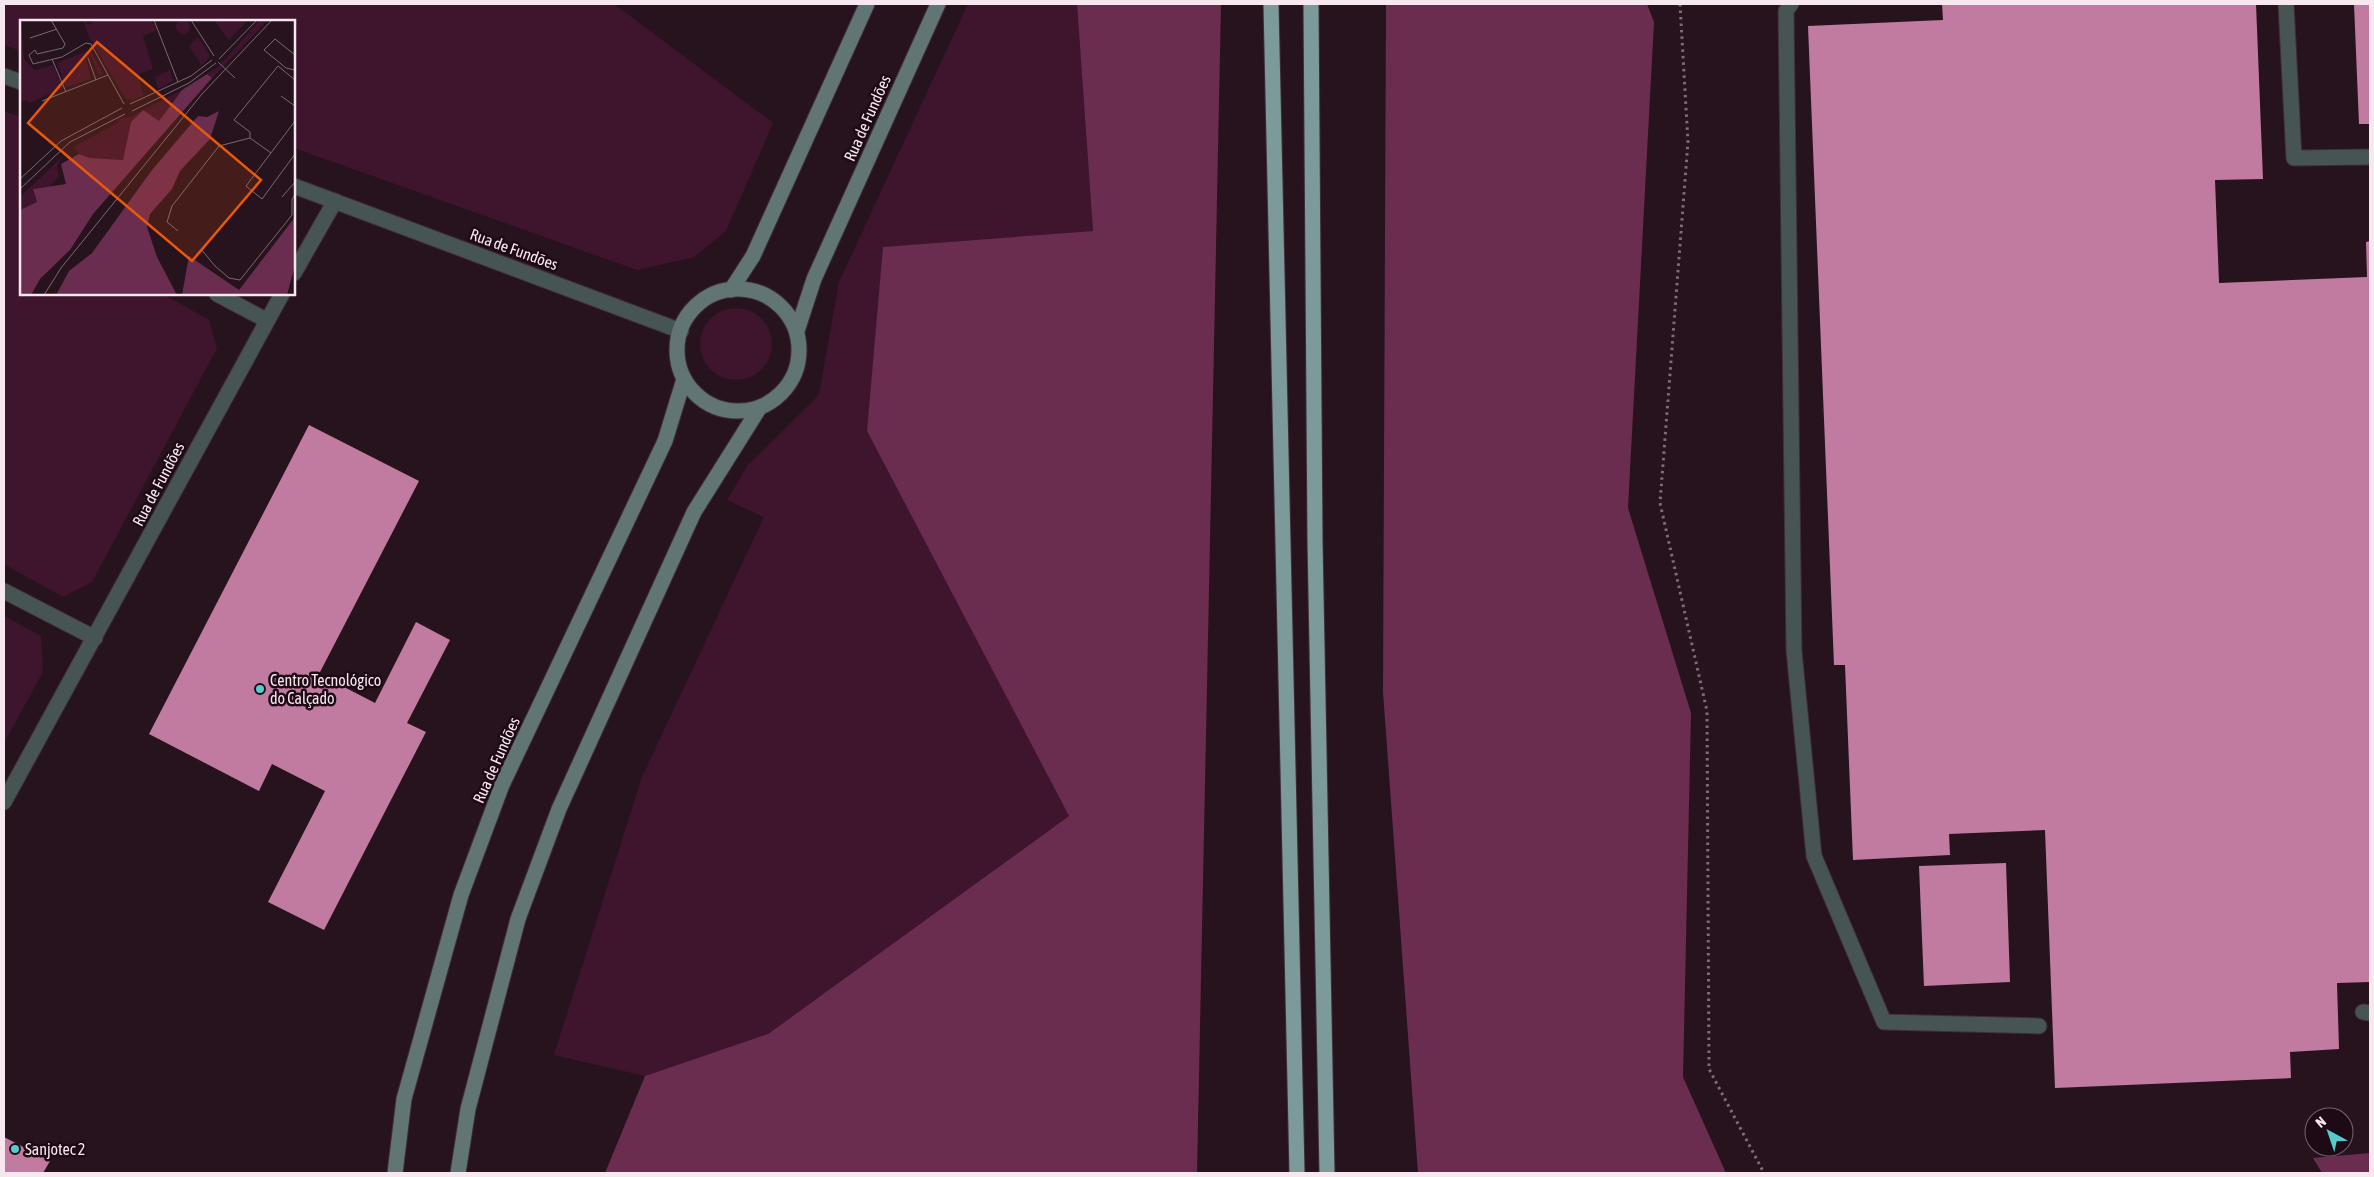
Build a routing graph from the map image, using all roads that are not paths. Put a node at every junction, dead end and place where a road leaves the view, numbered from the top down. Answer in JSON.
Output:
{"nodes":[{"id":1,"x":867,"y":4,"type":"edge"},
{"id":2,"x":938,"y":4,"type":"edge"},
{"id":3,"x":1271,"y":4,"type":"edge"},
{"id":4,"x":1311,"y":4,"type":"edge"},
{"id":5,"x":1791,"y":4,"type":"edge"},
{"id":6,"x":2286,"y":4,"type":"edge"},
{"id":7,"x":4,"y":76,"type":"edge"},
{"id":8,"x":20,"y":82,"type":"edge"},
{"id":9,"x":2370,"y":157,"type":"edge"},
{"id":10,"x":295,"y":186,"type":"edge"},
{"id":11,"x":335,"y":201,"type":"junction"},
{"id":12,"x":295,"y":271,"type":"edge"},
{"id":13,"x":731,"y":290,"type":"junction"},
{"id":14,"x":219,"y":295,"type":"edge"},
{"id":15,"x":281,"y":295,"type":"edge"},
{"id":16,"x":266,"y":320,"type":"junction"},
{"id":17,"x":681,"y":331,"type":"junction"},
{"id":18,"x":797,"y":332,"type":"junction"},
{"id":19,"x":684,"y":379,"type":"junction"},
{"id":20,"x":760,"y":408,"type":"junction"},
{"id":21,"x":4,"y":591,"type":"edge"},
{"id":22,"x":95,"y":638,"type":"junction"},
{"id":23,"x":4,"y":802,"type":"edge"},
{"id":24,"x":2039,"y":1026,"type":"dead end"},
{"id":25,"x":396,"y":1173,"type":"edge"},
{"id":26,"x":458,"y":1173,"type":"edge"},
{"id":27,"x":1297,"y":1173,"type":"edge"},
{"id":28,"x":1327,"y":1173,"type":"edge"}],
"edges":[{"from":1,"to":13,"type":"main road"},
{"from":2,"to":18,"type":"main road","name":"Rua de Fundões"},
{"from":3,"to":27,"type":"highway"},
{"from":4,"to":28,"type":"highway"},
{"from":5,"to":24,"type":"street"},
{"from":6,"to":9,"type":"street"},
{"from":7,"to":8,"type":"street"},
{"from":10,"to":11,"type":"street","name":"Rua de Fundões"},
{"from":11,"to":12,"type":"street"},
{"from":11,"to":17,"type":"street","name":"Rua de Fundões"},
{"from":13,"to":17,"type":"main road","name":"Rua de Fundões"},
{"from":13,"to":18,"type":"main road","name":"Rua de Fundões"},
{"from":14,"to":16,"type":"street"},
{"from":15,"to":16,"type":"street","name":"Rua de Fundões"},
{"from":16,"to":22,"type":"street","name":"Rua de Fundões"},
{"from":17,"to":19,"type":"main road","name":"Rua de Fundões"},
{"from":18,"to":20,"type":"main road","name":"Rua de Fundões"},
{"from":19,"to":20,"type":"main road","name":"Rua de Fundões"},
{"from":19,"to":25,"type":"main road","name":"Rua de Fundões"},
{"from":20,"to":26,"type":"main road","name":"Rua de Fundões"},
{"from":21,"to":22,"type":"street"},
{"from":22,"to":23,"type":"street","name":"Rua de Fundões"}]}
